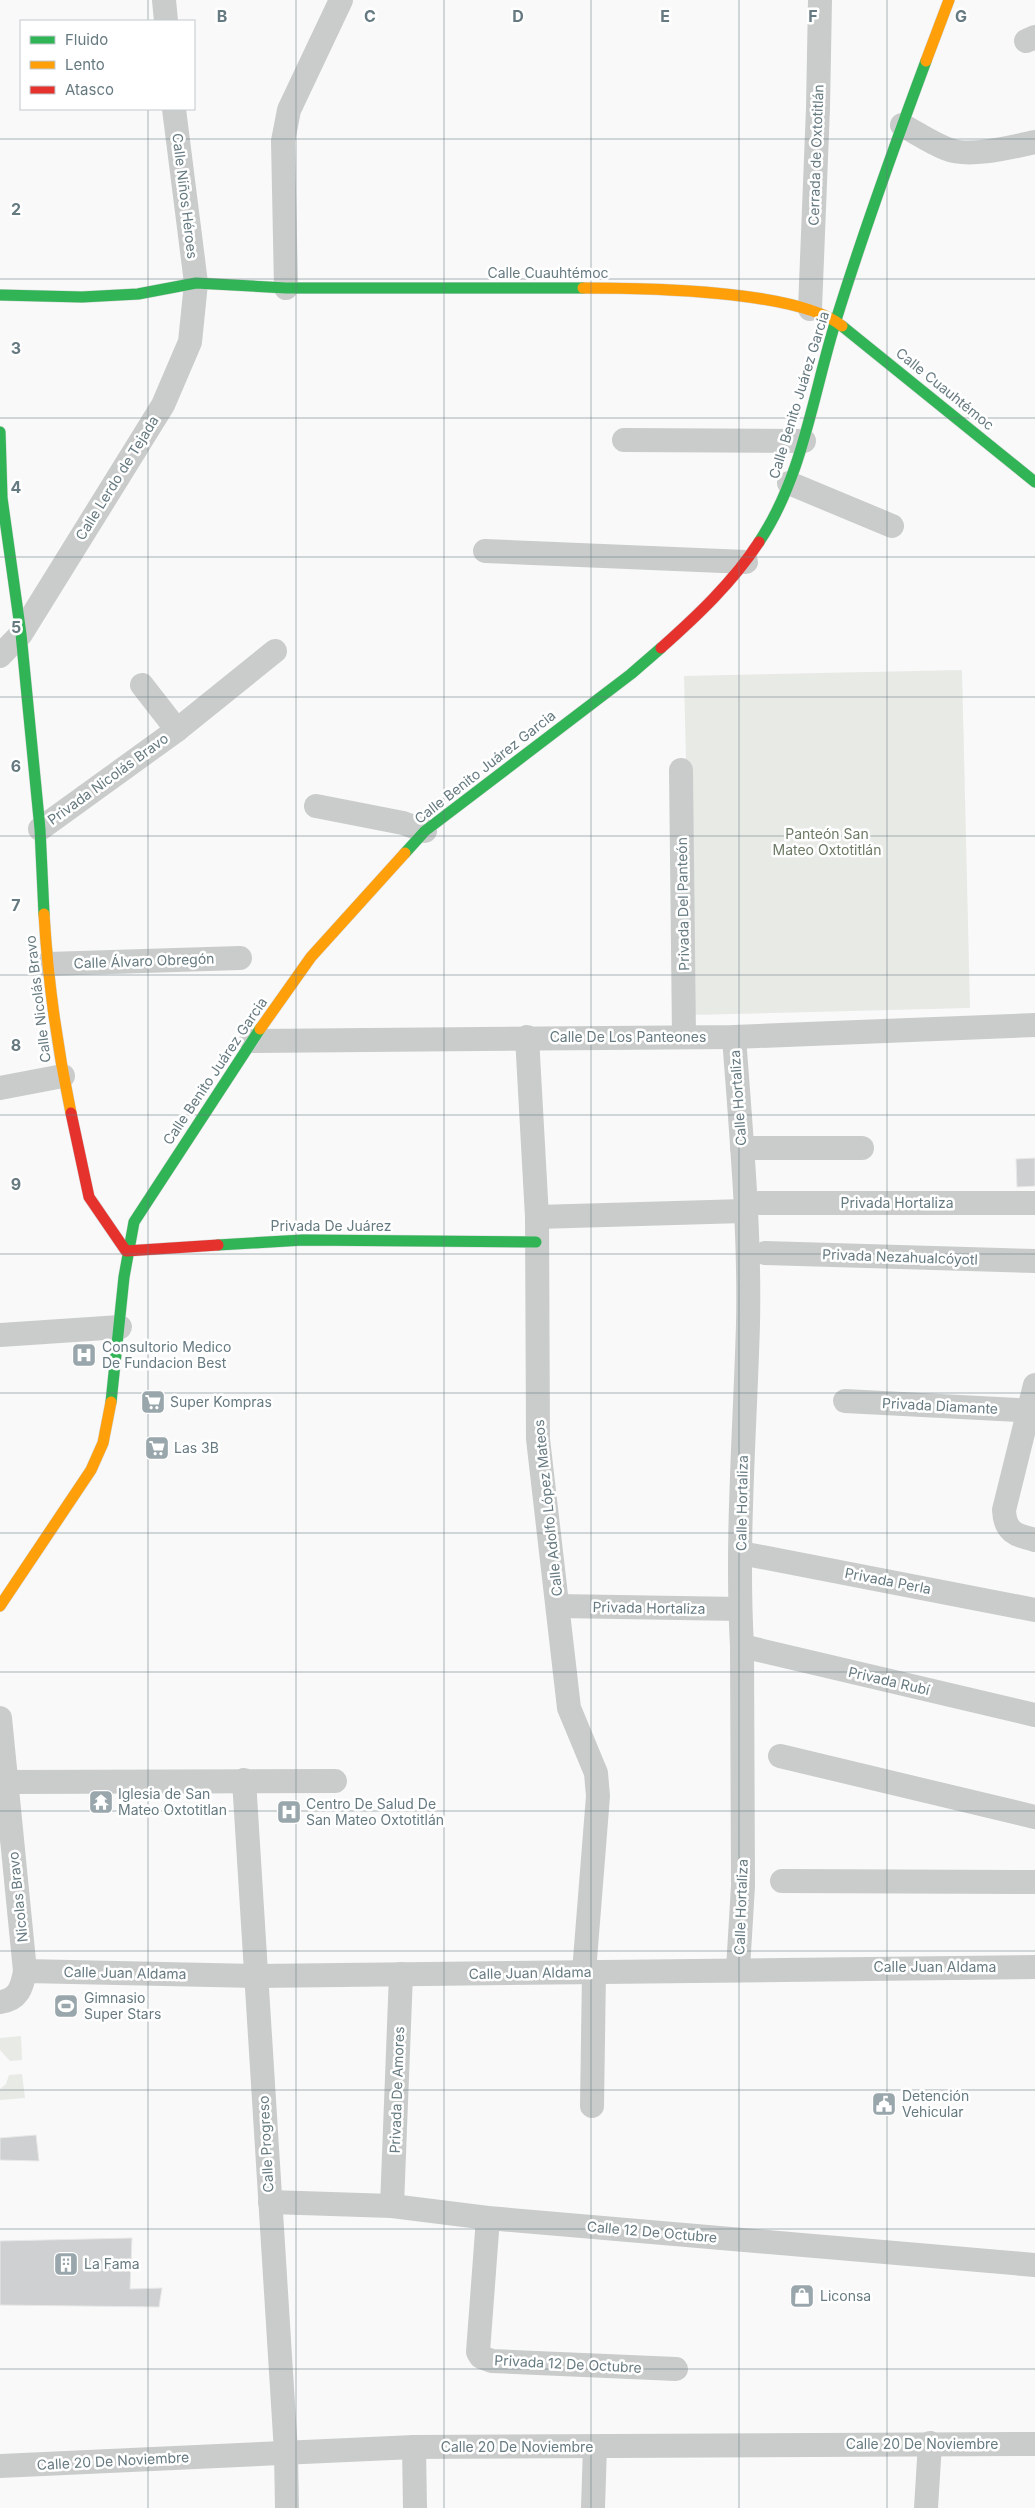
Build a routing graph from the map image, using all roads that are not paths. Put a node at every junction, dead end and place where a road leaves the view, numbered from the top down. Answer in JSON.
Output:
{"nodes":[{"id":1,"x":164,"y":0,"type":"edge"},
{"id":2,"x":341,"y":0,"type":"edge"},
{"id":3,"x":820,"y":0,"type":"edge"},
{"id":4,"x":949,"y":0,"type":"edge"},
{"id":5,"x":166,"y":20,"type":"edge"},
{"id":6,"x":174,"y":110,"type":"edge"},
{"id":7,"x":902,"y":125,"type":"junction"},
{"id":8,"x":1035,"y":142,"type":"edge"},
{"id":9,"x":196,"y":284,"type":"junction"},
{"id":10,"x":286,"y":288,"type":"junction"},
{"id":11,"x":0,"y":296,"type":"edge"},
{"id":12,"x":810,"y":309,"type":"junction"},
{"id":13,"x":836,"y":321,"type":"junction"},
{"id":14,"x":0,"y":432,"type":"edge"},
{"id":15,"x":624,"y":440,"type":"dead end"},
{"id":16,"x":804,"y":441,"type":"junction"},
{"id":17,"x":1035,"y":482,"type":"edge"},
{"id":18,"x":788,"y":483,"type":"junction"},
{"id":19,"x":1,"y":498,"type":"edge"},
{"id":20,"x":892,"y":526,"type":"dead end"},
{"id":21,"x":485,"y":552,"type":"dead end"},
{"id":22,"x":746,"y":562,"type":"junction"},
{"id":23,"x":21,"y":634,"type":"junction"},
{"id":24,"x":275,"y":651,"type":"dead end"},
{"id":25,"x":0,"y":656,"type":"edge"},
{"id":26,"x":142,"y":684,"type":"dead end"},
{"id":27,"x":177,"y":730,"type":"junction"},
{"id":28,"x":681,"y":770,"type":"dead end"},
{"id":29,"x":316,"y":806,"type":"dead end"},
{"id":30,"x":40,"y":828,"type":"junction"},
{"id":31,"x":426,"y":831,"type":"junction"},
{"id":32,"x":240,"y":958,"type":"dead end"},
{"id":33,"x":47,"y":964,"type":"junction"},
{"id":34,"x":1035,"y":1025,"type":"edge"},
{"id":35,"x":527,"y":1037,"type":"junction"},
{"id":36,"x":684,"y":1037,"type":"junction"},
{"id":37,"x":734,"y":1037,"type":"junction"},
{"id":38,"x":251,"y":1041,"type":"junction"},
{"id":39,"x":63,"y":1076,"type":"junction"},
{"id":40,"x":0,"y":1088,"type":"edge"},
{"id":41,"x":742,"y":1148,"type":"junction"},
{"id":42,"x":862,"y":1148,"type":"dead end"},
{"id":43,"x":1035,"y":1203,"type":"edge"},
{"id":44,"x":752,"y":1207,"type":"junction"},
{"id":45,"x":537,"y":1217,"type":"junction"},
{"id":46,"x":536,"y":1242,"type":"junction"},
{"id":47,"x":126,"y":1251,"type":"junction"},
{"id":48,"x":765,"y":1253,"type":"dead end"},
{"id":49,"x":1035,"y":1261,"type":"edge"},
{"id":50,"x":120,"y":1327,"type":"junction"},
{"id":51,"x":0,"y":1335,"type":"edge"},
{"id":52,"x":1035,"y":1385,"type":"edge"},
{"id":53,"x":844,"y":1401,"type":"dead end"},
{"id":54,"x":1033,"y":1411,"type":"edge"},
{"id":55,"x":1035,"y":1540,"type":"edge"},
{"id":56,"x":742,"y":1553,"type":"junction"},
{"id":57,"x":0,"y":1606,"type":"edge"},
{"id":58,"x":558,"y":1606,"type":"junction"},
{"id":59,"x":740,"y":1609,"type":"junction"},
{"id":60,"x":1035,"y":1610,"type":"edge"},
{"id":61,"x":742,"y":1646,"type":"junction"},
{"id":62,"x":1035,"y":1715,"type":"edge"},
{"id":63,"x":0,"y":1718,"type":"edge"},
{"id":64,"x":780,"y":1756,"type":"dead end"},
{"id":65,"x":244,"y":1780,"type":"junction"},
{"id":66,"x":335,"y":1781,"type":"dead end"},
{"id":67,"x":7,"y":1782,"type":"junction"},
{"id":68,"x":1035,"y":1817,"type":"edge"},
{"id":69,"x":782,"y":1881,"type":"dead end"},
{"id":70,"x":1035,"y":1882,"type":"edge"},
{"id":71,"x":1035,"y":1967,"type":"edge"},
{"id":72,"x":738,"y":1969,"type":"junction"},
{"id":73,"x":25,"y":1971,"type":"junction"},
{"id":74,"x":589,"y":1972,"type":"junction"},
{"id":75,"x":401,"y":1974,"type":"junction"},
{"id":76,"x":256,"y":1976,"type":"junction"},
{"id":77,"x":0,"y":2002,"type":"edge"},
{"id":78,"x":592,"y":2106,"type":"dead end"},
{"id":79,"x":270,"y":2202,"type":"junction"},
{"id":80,"x":392,"y":2206,"type":"junction"},
{"id":81,"x":488,"y":2218,"type":"junction"},
{"id":82,"x":1035,"y":2265,"type":"edge"},
{"id":83,"x":676,"y":2369,"type":"dead end"},
{"id":84,"x":930,"y":2443,"type":"junction"},
{"id":85,"x":1035,"y":2444,"type":"edge"},
{"id":86,"x":414,"y":2447,"type":"junction"},
{"id":87,"x":595,"y":2447,"type":"junction"},
{"id":88,"x":286,"y":2452,"type":"junction"},
{"id":89,"x":0,"y":2466,"type":"edge"},
{"id":90,"x":287,"y":2508,"type":"edge"},
{"id":91,"x":415,"y":2508,"type":"edge"},
{"id":92,"x":593,"y":2508,"type":"edge"},
{"id":93,"x":926,"y":2508,"type":"edge"}],
"edges":[{"from":1,"to":5,"type":"street"},
{"from":2,"to":10,"type":"street"},
{"from":3,"to":12,"type":"street","name":"Cerrada de Oxtotitlán"},
{"from":4,"to":7,"type":"street","name":"Calle Benito Juárez Garcia"},
{"from":6,"to":9,"type":"street","name":"Calle Niños Héroes"},
{"from":7,"to":8,"type":"street"},
{"from":7,"to":13,"type":"street","name":"Calle Benito Juárez Garcia"},
{"from":9,"to":10,"type":"street","name":"Calle Cuauhtémoc"},
{"from":9,"to":11,"type":"street","name":"Calle Cuauhtémoc"},
{"from":9,"to":23,"type":"street","name":"Calle Lerdo de Tejada"},
{"from":10,"to":12,"type":"street","name":"Calle Cuauhtémoc"},
{"from":12,"to":13,"type":"street","name":"Calle Cuauhtémoc"},
{"from":13,"to":16,"type":"street","name":"Calle Benito Juárez Garcia"},
{"from":13,"to":17,"type":"street","name":"Calle Cuauhtémoc"},
{"from":14,"to":19,"type":"street","name":"Calle Nicolás Bravo"},
{"from":15,"to":16,"type":"street"},
{"from":16,"to":18,"type":"street","name":"Calle Benito Juárez Garcia"},
{"from":18,"to":20,"type":"street"},
{"from":18,"to":22,"type":"street","name":"Calle Benito Juárez Garcia"},
{"from":19,"to":23,"type":"street","name":"Calle Nicolás Bravo"},
{"from":21,"to":22,"type":"street"},
{"from":22,"to":31,"type":"street","name":"Calle Benito Juárez Garcia"},
{"from":23,"to":25,"type":"street","name":"Calle Lerdo de Tejada"},
{"from":23,"to":30,"type":"street","name":"Calle Nicolás Bravo"},
{"from":24,"to":27,"type":"street","name":"Privada Nicolás Bravo"},
{"from":26,"to":27,"type":"street","name":"Privada Nicolás Bravo"},
{"from":27,"to":30,"type":"street","name":"Privada Nicolás Bravo"},
{"from":28,"to":36,"type":"street","name":"Privada Del Panteón"},
{"from":29,"to":31,"type":"street"},
{"from":30,"to":33,"type":"street","name":"Calle Nicolás Bravo"},
{"from":31,"to":38,"type":"street","name":"Calle Benito Juárez Garcia"},
{"from":32,"to":33,"type":"street","name":"Calle Álvaro Obregón"},
{"from":33,"to":39,"type":"street","name":"Calle Nicolás Bravo"},
{"from":34,"to":37,"type":"street","name":"Calle De Los Panteones"},
{"from":35,"to":36,"type":"street","name":"Calle De Los Panteones"},
{"from":35,"to":38,"type":"street","name":"Calle De Los Panteones"},
{"from":35,"to":45,"type":"street","name":"Calle Adolfo López Mateos"},
{"from":36,"to":37,"type":"street","name":"Calle De Los Panteones"},
{"from":37,"to":41,"type":"street","name":"Calle Hortaliza"},
{"from":38,"to":47,"type":"street","name":"Calle Benito Juárez Garcia"},
{"from":39,"to":40,"type":"street"},
{"from":39,"to":47,"type":"street","name":"Calle Nicolás Bravo"},
{"from":41,"to":42,"type":"street"},
{"from":41,"to":44,"type":"street","name":"Calle Hortaliza"},
{"from":43,"to":44,"type":"street","name":"Privada Hortaliza"},
{"from":44,"to":45,"type":"street","name":"Privada Hortaliza"},
{"from":44,"to":56,"type":"street","name":"Calle Hortaliza"},
{"from":45,"to":46,"type":"street","name":"Calle Adolfo López Mateos"},
{"from":46,"to":47,"type":"street","name":"Privada De Juárez"},
{"from":46,"to":58,"type":"street","name":"Calle Adolfo López Mateos"},
{"from":47,"to":50,"type":"street","name":"Calle Benito Juárez Garcia"},
{"from":48,"to":49,"type":"street","name":"Privada Nezahualcóyotl"},
{"from":50,"to":51,"type":"street"},
{"from":50,"to":57,"type":"street","name":"Calle Benito Juárez Garcia"},
{"from":52,"to":54,"type":"street"},
{"from":53,"to":54,"type":"street","name":"Privada Diamante"},
{"from":54,"to":55,"type":"street"},
{"from":56,"to":59,"type":"street","name":"Calle Hortaliza"},
{"from":56,"to":60,"type":"street","name":"Privada Perla"},
{"from":58,"to":59,"type":"street","name":"Privada Hortaliza"},
{"from":58,"to":74,"type":"street","name":"Calle Adolfo López Mateos"},
{"from":59,"to":61,"type":"street","name":"Calle Hortaliza"},
{"from":61,"to":62,"type":"street","name":"Privada Rubí"},
{"from":61,"to":72,"type":"street","name":"Calle Hortaliza"},
{"from":63,"to":67,"type":"street","name":"Nicolas Bravo"},
{"from":64,"to":68,"type":"street"},
{"from":65,"to":66,"type":"street"},
{"from":65,"to":67,"type":"street"},
{"from":65,"to":76,"type":"street","name":"Calle Progreso"},
{"from":67,"to":73,"type":"street","name":"Nicolas Bravo"},
{"from":69,"to":70,"type":"street"},
{"from":71,"to":72,"type":"street","name":"Calle Juan Aldama"},
{"from":72,"to":74,"type":"street","name":"Calle Juan Aldama"},
{"from":73,"to":76,"type":"street","name":"Calle Juan Aldama"},
{"from":73,"to":77,"type":"street","name":"Nicolas Bravo"},
{"from":74,"to":75,"type":"street","name":"Calle Juan Aldama"},
{"from":74,"to":78,"type":"street","name":"Calle Adolfo López Mateos"},
{"from":75,"to":76,"type":"street","name":"Calle Juan Aldama"},
{"from":75,"to":80,"type":"street","name":"Privada De Amores"},
{"from":76,"to":79,"type":"street","name":"Calle Progreso"},
{"from":79,"to":80,"type":"street","name":"Calle 12 De Octubre"},
{"from":79,"to":88,"type":"street","name":"Calle Progreso"},
{"from":80,"to":81,"type":"street","name":"Calle 12 De Octubre"},
{"from":81,"to":82,"type":"street","name":"Calle 12 De Octubre"},
{"from":81,"to":83,"type":"street","name":"Privada 12 De Octubre"},
{"from":84,"to":85,"type":"street","name":"Calle 20 De Noviembre"},
{"from":84,"to":87,"type":"street","name":"Calle 20 De Noviembre"},
{"from":84,"to":93,"type":"street"},
{"from":86,"to":87,"type":"street","name":"Calle 20 De Noviembre"},
{"from":86,"to":88,"type":"street","name":"Calle 20 De Noviembre"},
{"from":86,"to":91,"type":"street"},
{"from":87,"to":92,"type":"street"},
{"from":88,"to":89,"type":"street","name":"Calle 20 De Noviembre"},
{"from":88,"to":90,"type":"street","name":"Calle Progreso"}]}
